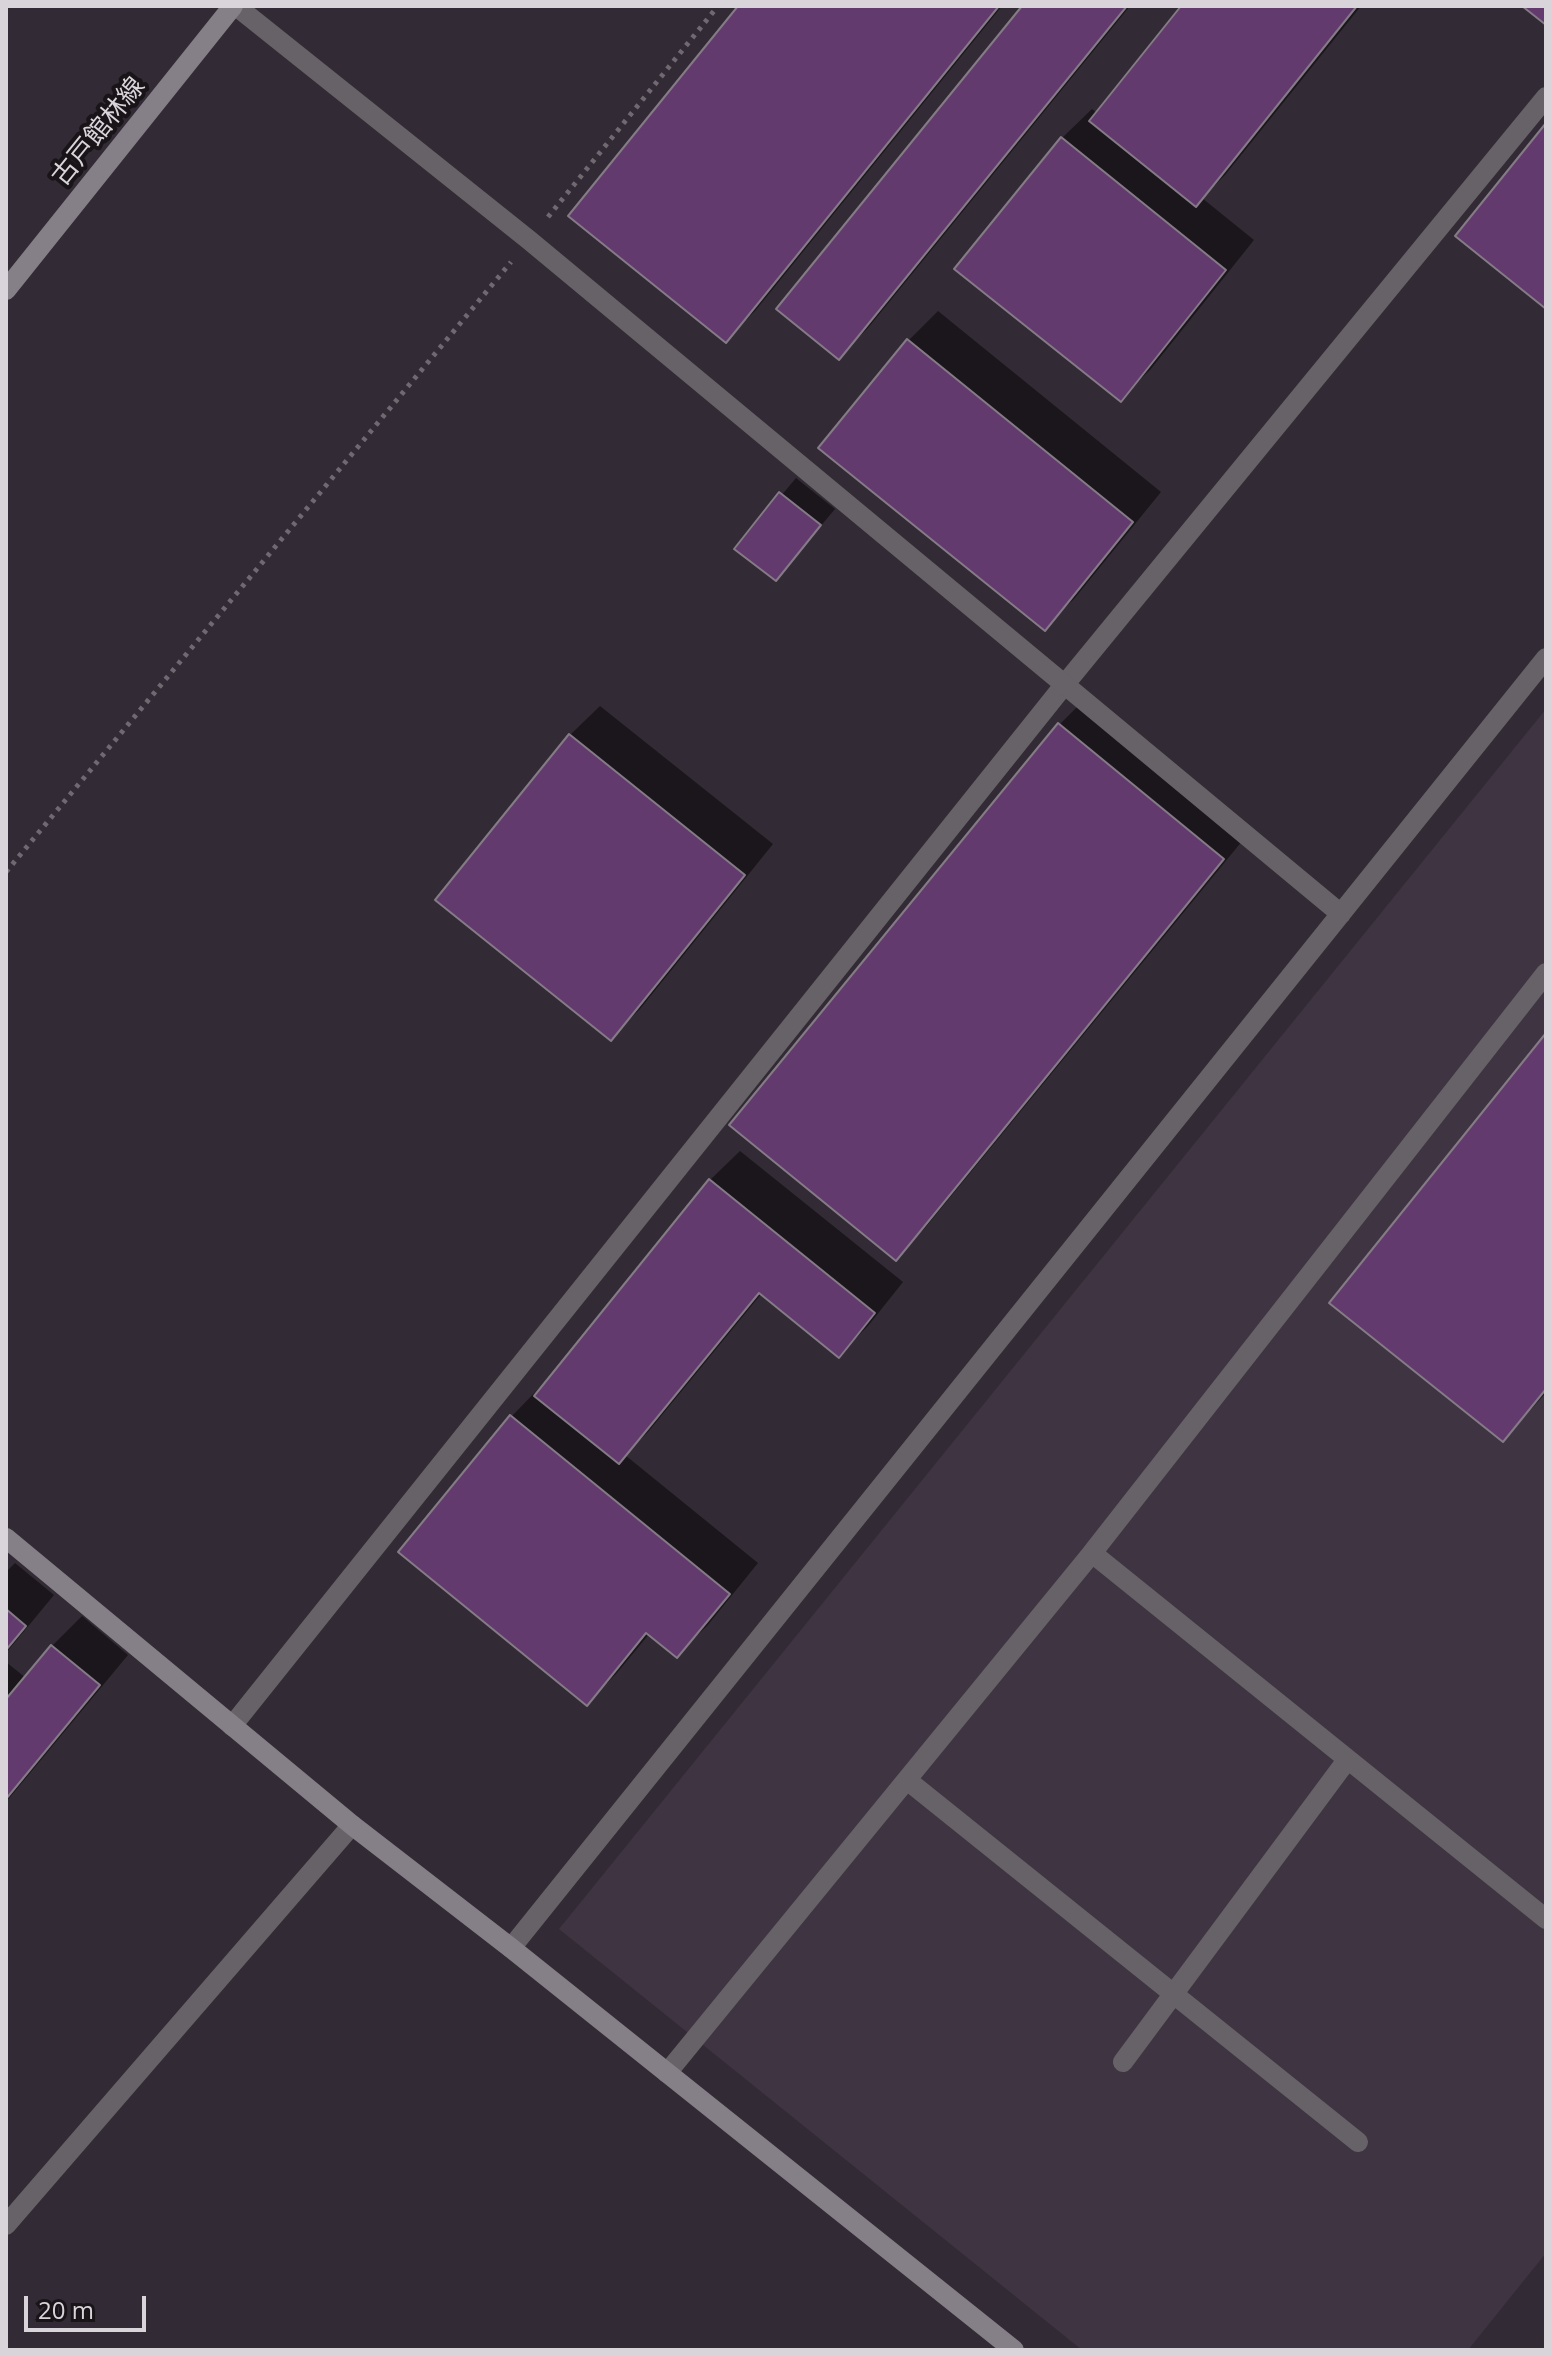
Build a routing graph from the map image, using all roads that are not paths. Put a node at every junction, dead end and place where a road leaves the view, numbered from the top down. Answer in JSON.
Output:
{"nodes":[{"id":1,"x":235,"y":6,"type":"edge"},
{"id":2,"x":1546,"y":97,"type":"edge"},
{"id":3,"x":6,"y":290,"type":"edge"},
{"id":4,"x":1546,"y":658,"type":"edge"},
{"id":5,"x":1065,"y":684,"type":"junction"},
{"id":6,"x":1341,"y":914,"type":"junction"},
{"id":7,"x":1546,"y":973,"type":"edge"},
{"id":8,"x":6,"y":1538,"type":"edge"},
{"id":9,"x":1092,"y":1553,"type":"junction"},
{"id":10,"x":232,"y":1726,"type":"junction"},
{"id":11,"x":1347,"y":1760,"type":"junction"},
{"id":12,"x":907,"y":1780,"type":"junction"},
{"id":13,"x":352,"y":1825,"type":"junction"},
{"id":14,"x":1546,"y":1919,"type":"edge"},
{"id":15,"x":511,"y":1948,"type":"junction"},
{"id":16,"x":1173,"y":1994,"type":"junction"},
{"id":17,"x":1123,"y":2062,"type":"dead end"},
{"id":18,"x":667,"y":2073,"type":"junction"},
{"id":19,"x":1358,"y":2142,"type":"dead end"},
{"id":20,"x":6,"y":2225,"type":"edge"},
{"id":21,"x":1014,"y":2350,"type":"edge"}],
"edges":[{"from":1,"to":3,"type":"street","name":"古戸館林線"},
{"from":1,"to":5,"type":"street"},
{"from":2,"to":5,"type":"street"},
{"from":4,"to":6,"type":"street"},
{"from":5,"to":6,"type":"street"},
{"from":5,"to":10,"type":"street"},
{"from":6,"to":15,"type":"street"},
{"from":7,"to":9,"type":"street"},
{"from":8,"to":10,"type":"street"},
{"from":9,"to":11,"type":"street"},
{"from":9,"to":12,"type":"street"},
{"from":10,"to":13,"type":"street"},
{"from":11,"to":14,"type":"street"},
{"from":11,"to":16,"type":"street"},
{"from":12,"to":16,"type":"street"},
{"from":12,"to":18,"type":"street"},
{"from":13,"to":15,"type":"street"},
{"from":13,"to":20,"type":"street"},
{"from":15,"to":18,"type":"street"},
{"from":16,"to":17,"type":"street"},
{"from":16,"to":19,"type":"street"},
{"from":18,"to":21,"type":"street"}]}
